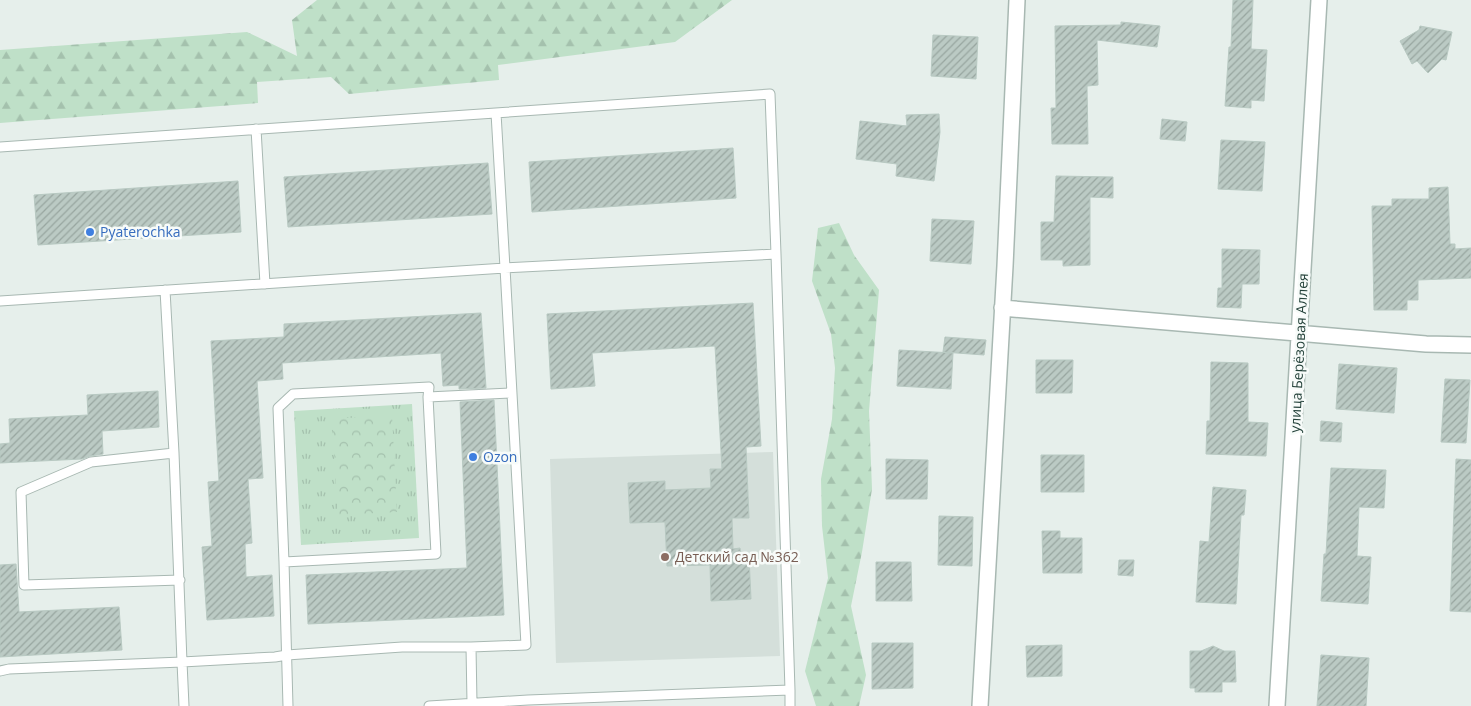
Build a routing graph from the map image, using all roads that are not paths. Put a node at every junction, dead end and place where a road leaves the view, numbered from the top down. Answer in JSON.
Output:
{"nodes":[{"id":1,"x":1018,"y":0,"type":"edge"},
{"id":2,"x":1320,"y":0,"type":"edge"},
{"id":3,"x":496,"y":113,"type":"junction"},
{"id":4,"x":256,"y":129,"type":"junction"},
{"id":5,"x":0,"y":147,"type":"edge"},
{"id":6,"x":776,"y":254,"type":"junction"},
{"id":7,"x":506,"y":268,"type":"junction"},
{"id":8,"x":264,"y":284,"type":"junction"},
{"id":9,"x":164,"y":290,"type":"junction"},
{"id":10,"x":0,"y":301,"type":"edge"},
{"id":11,"x":1002,"y":308,"type":"junction"},
{"id":12,"x":1300,"y":334,"type":"junction"},
{"id":13,"x":1471,"y":345,"type":"edge"},
{"id":14,"x":512,"y":393,"type":"junction"},
{"id":15,"x":428,"y":397,"type":"junction"},
{"id":16,"x":174,"y":453,"type":"junction"},
{"id":17,"x":284,"y":562,"type":"junction"},
{"id":18,"x":180,"y":580,"type":"junction"},
{"id":19,"x":471,"y":647,"type":"junction"},
{"id":20,"x":287,"y":654,"type":"junction"},
{"id":21,"x":182,"y":662,"type":"junction"},
{"id":22,"x":0,"y":671,"type":"edge"},
{"id":23,"x":790,"y":690,"type":"junction"},
{"id":24,"x":472,"y":703,"type":"junction"},
{"id":25,"x":184,"y":706,"type":"edge"},
{"id":26,"x":288,"y":706,"type":"edge"},
{"id":27,"x":428,"y":706,"type":"edge"},
{"id":28,"x":790,"y":706,"type":"edge"},
{"id":29,"x":980,"y":706,"type":"edge"},
{"id":30,"x":1277,"y":706,"type":"edge"}],
"edges":[{"from":1,"to":11,"type":"street"},
{"from":2,"to":12,"type":"street","name":"улица Берёзовая Аллея"},
{"from":3,"to":4,"type":"lane"},
{"from":3,"to":6,"type":"lane"},
{"from":3,"to":7,"type":"lane"},
{"from":4,"to":5,"type":"lane"},
{"from":4,"to":8,"type":"lane"},
{"from":6,"to":7,"type":"lane"},
{"from":6,"to":23,"type":"lane"},
{"from":7,"to":8,"type":"lane"},
{"from":7,"to":14,"type":"lane"},
{"from":8,"to":9,"type":"lane"},
{"from":9,"to":10,"type":"lane"},
{"from":9,"to":16,"type":"lane"},
{"from":11,"to":12,"type":"street"},
{"from":11,"to":29,"type":"street"},
{"from":12,"to":13,"type":"street"},
{"from":12,"to":30,"type":"street","name":"улица Берёзовая Аллея"},
{"from":14,"to":15,"type":"lane"},
{"from":14,"to":19,"type":"lane"},
{"from":15,"to":17,"type":"lane"},
{"from":15,"to":17,"type":"lane"},
{"from":16,"to":18,"type":"lane"},
{"from":16,"to":18,"type":"lane"},
{"from":17,"to":20,"type":"lane"},
{"from":18,"to":21,"type":"lane"},
{"from":19,"to":20,"type":"lane"},
{"from":19,"to":24,"type":"lane"},
{"from":20,"to":21,"type":"lane"},
{"from":20,"to":26,"type":"lane"},
{"from":21,"to":22,"type":"lane"},
{"from":21,"to":25,"type":"lane"},
{"from":23,"to":24,"type":"lane"},
{"from":23,"to":28,"type":"lane"},
{"from":24,"to":27,"type":"lane"}]}
